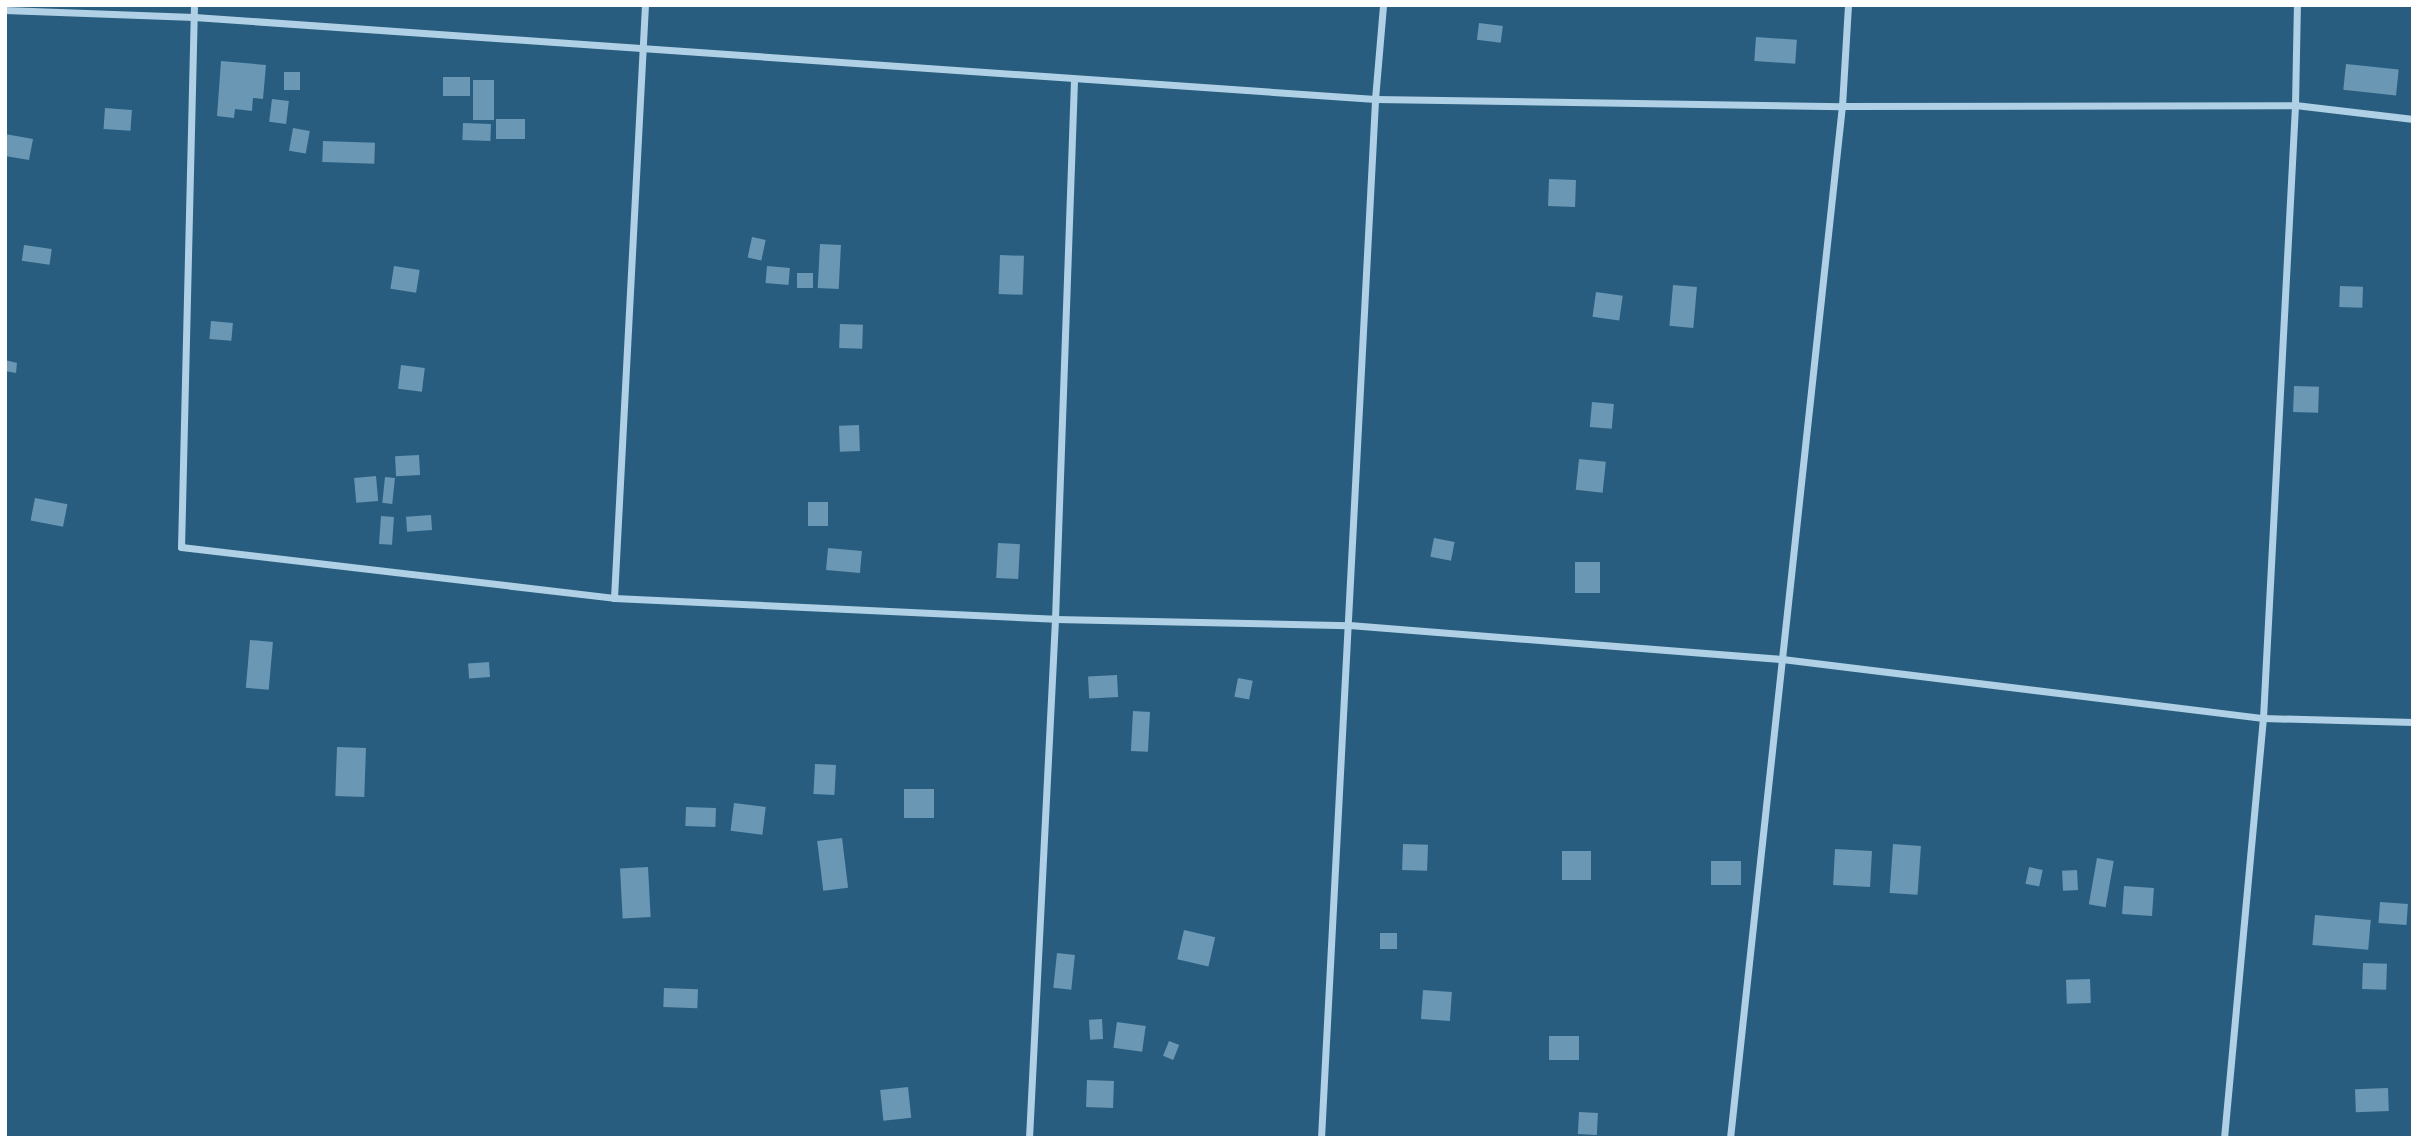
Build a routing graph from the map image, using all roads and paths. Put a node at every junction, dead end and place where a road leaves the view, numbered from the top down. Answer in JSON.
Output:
{"nodes":[{"id":1,"x":194,"y":5,"type":"edge"},
{"id":2,"x":645,"y":5,"type":"edge"},
{"id":3,"x":1383,"y":5,"type":"edge"},
{"id":4,"x":1848,"y":5,"type":"edge"},
{"id":5,"x":2297,"y":5,"type":"edge"},
{"id":6,"x":5,"y":10,"type":"edge"},
{"id":7,"x":194,"y":17,"type":"junction"},
{"id":8,"x":643,"y":48,"type":"junction"},
{"id":9,"x":1074,"y":79,"type":"junction"},
{"id":10,"x":1375,"y":99,"type":"junction"},
{"id":11,"x":2295,"y":105,"type":"junction"},
{"id":12,"x":1842,"y":106,"type":"junction"},
{"id":13,"x":2413,"y":119,"type":"edge"},
{"id":14,"x":614,"y":598,"type":"junction"},
{"id":15,"x":1055,"y":619,"type":"junction"},
{"id":16,"x":1349,"y":625,"type":"junction"},
{"id":17,"x":1782,"y":659,"type":"junction"},
{"id":18,"x":2263,"y":718,"type":"junction"},
{"id":19,"x":2413,"y":722,"type":"edge"},
{"id":20,"x":1029,"y":1138,"type":"edge"},
{"id":21,"x":1321,"y":1138,"type":"edge"},
{"id":22,"x":1730,"y":1138,"type":"edge"},
{"id":23,"x":2224,"y":1138,"type":"edge"}],
"edges":[{"from":1,"to":7,"type":"street"},
{"from":2,"to":8,"type":"street"},
{"from":3,"to":10,"type":"street"},
{"from":4,"to":12,"type":"street"},
{"from":5,"to":11,"type":"street"},
{"from":6,"to":7,"type":"street"},
{"from":7,"to":8,"type":"street"},
{"from":7,"to":14,"type":"street"},
{"from":8,"to":9,"type":"street"},
{"from":8,"to":14,"type":"street"},
{"from":9,"to":10,"type":"street"},
{"from":9,"to":15,"type":"street"},
{"from":10,"to":12,"type":"street"},
{"from":10,"to":16,"type":"street"},
{"from":11,"to":12,"type":"street"},
{"from":11,"to":13,"type":"street"},
{"from":11,"to":18,"type":"street"},
{"from":12,"to":17,"type":"street"},
{"from":14,"to":15,"type":"street"},
{"from":15,"to":16,"type":"street"},
{"from":15,"to":20,"type":"street"},
{"from":16,"to":17,"type":"street"},
{"from":16,"to":21,"type":"street"},
{"from":17,"to":18,"type":"street"},
{"from":17,"to":22,"type":"street"},
{"from":18,"to":19,"type":"street"},
{"from":18,"to":23,"type":"street"}]}
